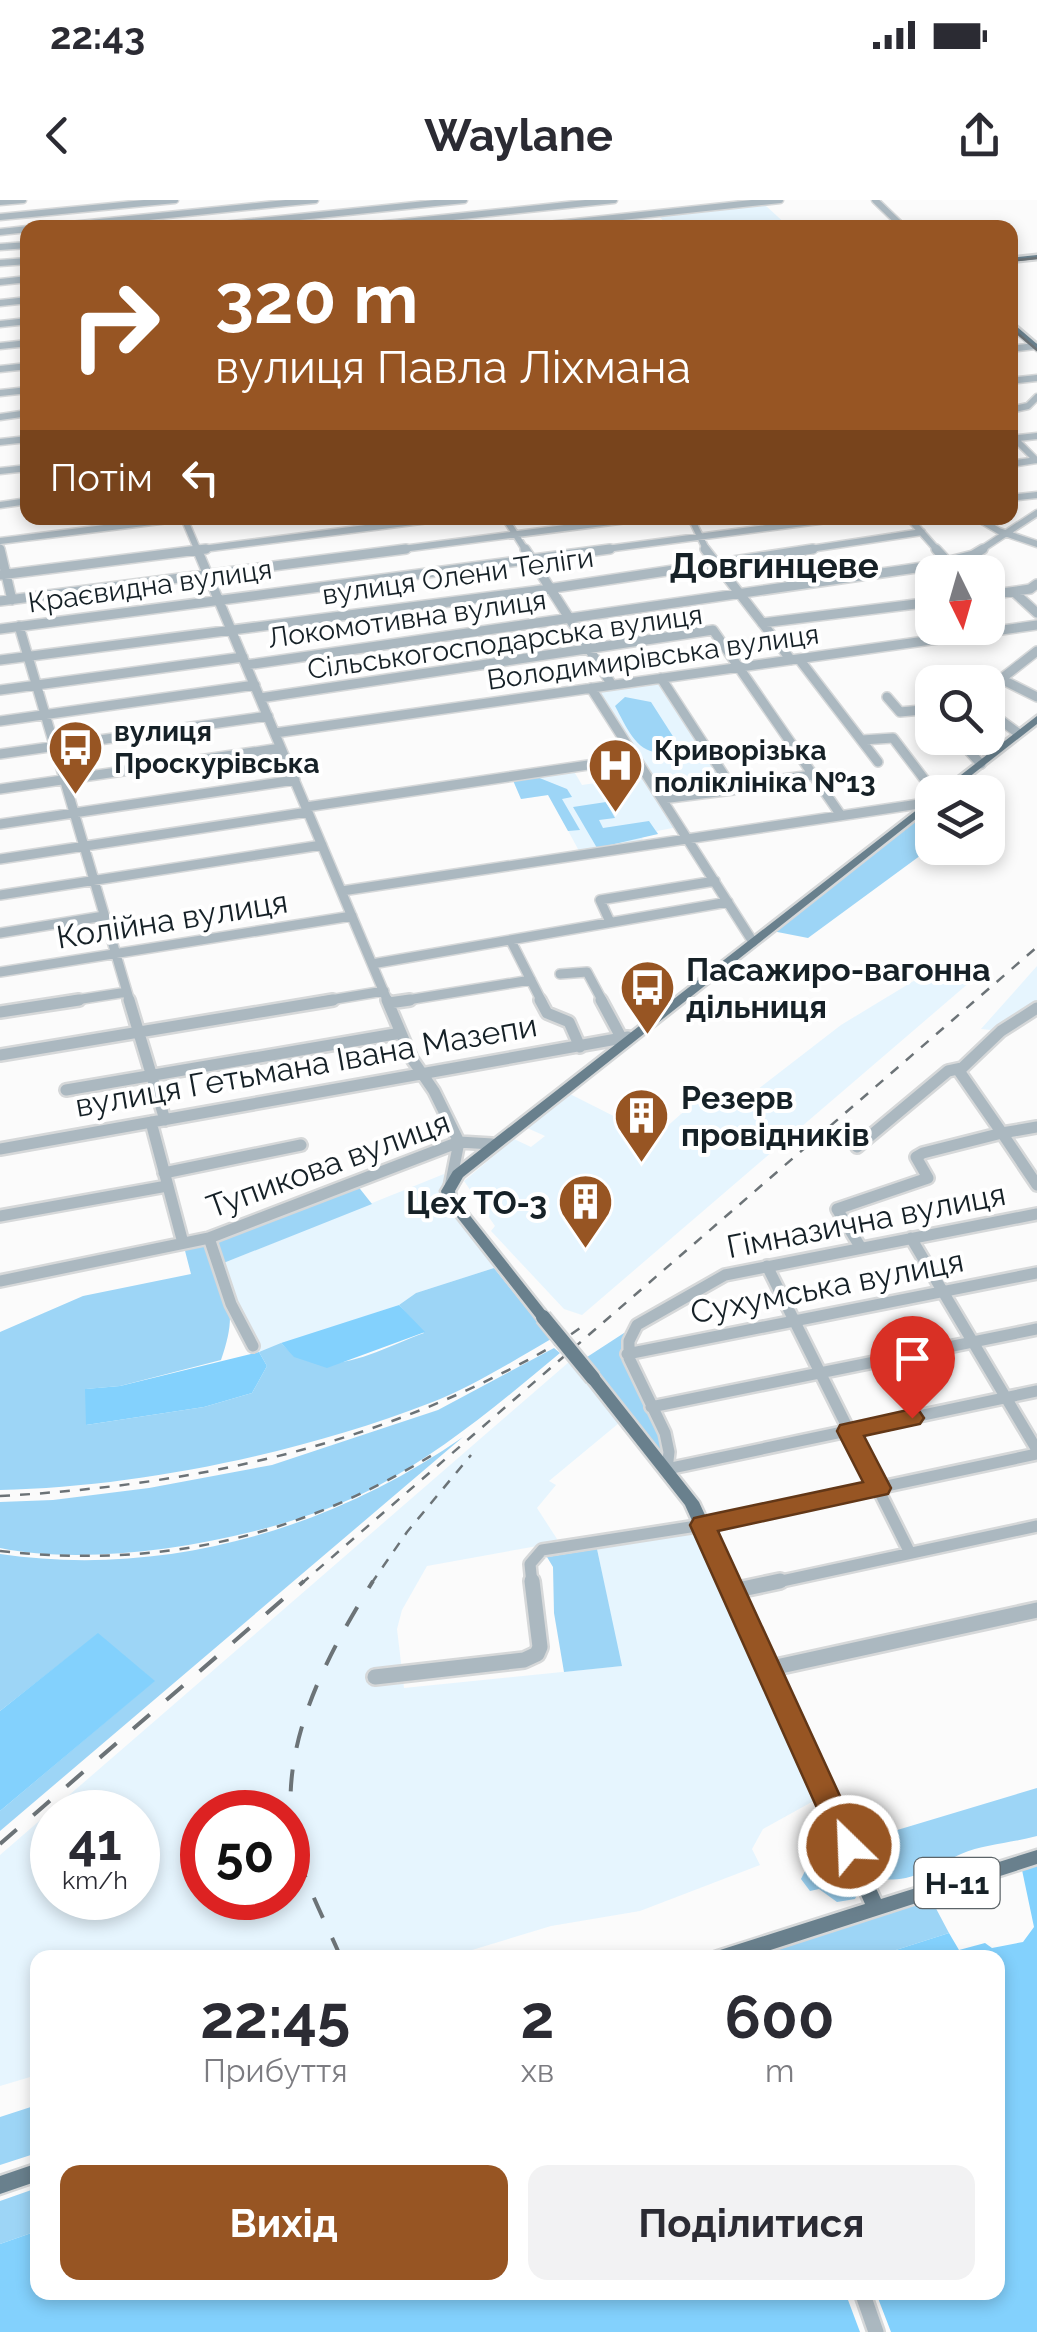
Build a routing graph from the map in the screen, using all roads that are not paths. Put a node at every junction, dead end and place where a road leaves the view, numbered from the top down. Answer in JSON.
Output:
{"nodes":[{"id":1,"x":23,"y":200,"type":"edge"},
{"id":2,"x":62,"y":200,"type":"edge"},
{"id":3,"x":175,"y":200,"type":"edge"},
{"id":4,"x":315,"y":200,"type":"edge"},
{"id":5,"x":465,"y":200,"type":"edge"},
{"id":6,"x":614,"y":200,"type":"edge"},
{"id":7,"x":637,"y":200,"type":"edge"},
{"id":8,"x":780,"y":200,"type":"edge"},
{"id":9,"x":874,"y":200,"type":"edge"},
{"id":10,"x":0,"y":202,"type":"edge"},
{"id":11,"x":264,"y":202,"type":"edge"},
{"id":12,"x":66,"y":211,"type":"junction"},
{"id":13,"x":476,"y":214,"type":"junction"},
{"id":14,"x":650,"y":214,"type":"junction"},
{"id":15,"x":637,"y":215,"type":"junction"},
{"id":16,"x":0,"y":217,"type":"edge"},
{"id":17,"x":275,"y":219,"type":"junction"},
{"id":18,"x":70,"y":220,"type":"edge"},
{"id":19,"x":120,"y":220,"type":"edge"},
{"id":20,"x":266,"y":220,"type":"edge"},
{"id":21,"x":421,"y":220,"type":"edge"},
{"id":22,"x":480,"y":220,"type":"edge"},
{"id":23,"x":592,"y":220,"type":"edge"},
{"id":24,"x":642,"y":220,"type":"edge"},
{"id":25,"x":895,"y":220,"type":"edge"},
{"id":26,"x":1037,"y":513,"type":"edge"},
{"id":27,"x":128,"y":525,"type":"edge"},
{"id":28,"x":187,"y":525,"type":"edge"},
{"id":29,"x":390,"y":525,"type":"edge"},
{"id":30,"x":510,"y":525,"type":"edge"},
{"id":31,"x":587,"y":525,"type":"edge"},
{"id":32,"x":694,"y":525,"type":"edge"},
{"id":33,"x":786,"y":525,"type":"edge"},
{"id":34,"x":916,"y":525,"type":"edge"},
{"id":35,"x":991,"y":525,"type":"edge"},
{"id":36,"x":922,"y":532,"type":"junction"},
{"id":37,"x":517,"y":534,"type":"junction"},
{"id":38,"x":1008,"y":534,"type":"junction"},
{"id":39,"x":698,"y":536,"type":"junction"},
{"id":40,"x":0,"y":541,"type":"edge"},
{"id":41,"x":1037,"y":544,"type":"edge"},
{"id":42,"x":0,"y":549,"type":"edge"},
{"id":43,"x":197,"y":550,"type":"junction"},
{"id":44,"x":942,"y":555,"type":"edge"},
{"id":45,"x":972,"y":555,"type":"edge"},
{"id":46,"x":533,"y":559,"type":"junction"},
{"id":47,"x":716,"y":562,"type":"junction"},
{"id":48,"x":915,"y":567,"type":"edge"},
{"id":49,"x":3,"y":574,"type":"edge"},
{"id":50,"x":208,"y":576,"type":"junction"},
{"id":51,"x":1037,"y":584,"type":"edge"},
{"id":52,"x":551,"y":588,"type":"junction"},
{"id":53,"x":1014,"y":592,"type":"junction"},
{"id":54,"x":739,"y":593,"type":"junction"},
{"id":55,"x":1005,"y":593,"type":"edge"},
{"id":56,"x":12,"y":600,"type":"junction"},
{"id":57,"x":218,"y":600,"type":"junction"},
{"id":58,"x":0,"y":602,"type":"edge"},
{"id":59,"x":915,"y":604,"type":"edge"},
{"id":60,"x":1037,"y":613,"type":"edge"},
{"id":61,"x":569,"y":617,"type":"junction"},
{"id":62,"x":762,"y":622,"type":"junction"},
{"id":63,"x":1037,"y":625,"type":"edge"},
{"id":64,"x":19,"y":626,"type":"junction"},
{"id":65,"x":0,"y":629,"type":"edge"},
{"id":66,"x":231,"y":630,"type":"junction"},
{"id":67,"x":590,"y":650,"type":"junction"},
{"id":68,"x":1037,"y":651,"type":"edge"},
{"id":69,"x":28,"y":656,"type":"junction"},
{"id":70,"x":795,"y":659,"type":"junction"},
{"id":71,"x":0,"y":660,"type":"edge"},
{"id":72,"x":244,"y":661,"type":"junction"},
{"id":73,"x":740,"y":667,"type":"junction"},
{"id":74,"x":660,"y":678,"type":"junction"},
{"id":75,"x":255,"y":685,"type":"junction"},
{"id":76,"x":612,"y":685,"type":"junction"},
{"id":77,"x":36,"y":686,"type":"junction"},
{"id":78,"x":591,"y":688,"type":"junction"},
{"id":79,"x":0,"y":690,"type":"edge"},
{"id":80,"x":887,"y":697,"type":"dead end"},
{"id":81,"x":1037,"y":697,"type":"edge"},
{"id":82,"x":260,"y":698,"type":"junction"},
{"id":83,"x":915,"y":711,"type":"edge"},
{"id":84,"x":45,"y":714,"type":"junction"},
{"id":85,"x":268,"y":716,"type":"junction"},
{"id":86,"x":1037,"y":719,"type":"edge"},
{"id":87,"x":0,"y":721,"type":"edge"},
{"id":88,"x":1005,"y":724,"type":"edge"},
{"id":89,"x":275,"y":733,"type":"junction"},
{"id":90,"x":1018,"y":733,"type":"junction"},
{"id":91,"x":862,"y":740,"type":"junction"},
{"id":92,"x":54,"y":746,"type":"junction"},
{"id":93,"x":281,"y":748,"type":"junction"},
{"id":94,"x":0,"y":754,"type":"edge"},
{"id":95,"x":973,"y":755,"type":"edge"},
{"id":96,"x":636,"y":758,"type":"junction"},
{"id":97,"x":878,"y":762,"type":"dead end"},
{"id":98,"x":981,"y":764,"type":"junction"},
{"id":99,"x":812,"y":775,"type":"junction"},
{"id":100,"x":921,"y":775,"type":"edge"},
{"id":101,"x":966,"y":775,"type":"edge"},
{"id":102,"x":64,"y":780,"type":"junction"},
{"id":103,"x":294,"y":780,"type":"junction"},
{"id":104,"x":731,"y":786,"type":"junction"},
{"id":105,"x":0,"y":789,"type":"edge"},
{"id":106,"x":662,"y":799,"type":"junction"},
{"id":107,"x":915,"y":804,"type":"edge"},
{"id":108,"x":307,"y":810,"type":"junction"},
{"id":109,"x":74,"y":812,"type":"junction"},
{"id":110,"x":840,"y":814,"type":"junction"},
{"id":111,"x":915,"y":815,"type":"edge"},
{"id":112,"x":0,"y":824,"type":"edge"},
{"id":113,"x":688,"y":837,"type":"junction"},
{"id":114,"x":322,"y":845,"type":"junction"},
{"id":115,"x":84,"y":846,"type":"junction"},
{"id":116,"x":0,"y":859,"type":"edge"},
{"id":117,"x":94,"y":880,"type":"junction"},
{"id":118,"x":715,"y":881,"type":"junction"},
{"id":119,"x":342,"y":892,"type":"junction"},
{"id":120,"x":0,"y":895,"type":"edge"},
{"id":121,"x":728,"y":902,"type":"junction"},
{"id":122,"x":104,"y":916,"type":"junction"},
{"id":123,"x":352,"y":916,"type":"junction"},
{"id":124,"x":610,"y":922,"type":"junction"},
{"id":125,"x":0,"y":932,"type":"edge"},
{"id":126,"x":511,"y":941,"type":"junction"},
{"id":127,"x":753,"y":942,"type":"junction"},
{"id":128,"x":115,"y":953,"type":"junction"},
{"id":129,"x":372,"y":964,"type":"junction"},
{"id":130,"x":0,"y":972,"type":"edge"},
{"id":131,"x":560,"y":974,"type":"dead end"},
{"id":132,"x":531,"y":980,"type":"junction"},
{"id":133,"x":384,"y":990,"type":"junction"},
{"id":134,"x":126,"y":992,"type":"junction"},
{"id":135,"x":389,"y":1004,"type":"junction"},
{"id":136,"x":1037,"y":1008,"type":"edge"},
{"id":137,"x":0,"y":1012,"type":"edge"},
{"id":138,"x":138,"y":1032,"type":"junction"},
{"id":139,"x":402,"y":1033,"type":"junction"},
{"id":140,"x":625,"y":1038,"type":"junction"},
{"id":141,"x":580,"y":1047,"type":"junction"},
{"id":142,"x":0,"y":1055,"type":"edge"},
{"id":143,"x":962,"y":1068,"type":"junction"},
{"id":144,"x":151,"y":1075,"type":"junction"},
{"id":145,"x":422,"y":1076,"type":"junction"},
{"id":146,"x":66,"y":1090,"type":"dead end"},
{"id":147,"x":158,"y":1121,"type":"junction"},
{"id":148,"x":1037,"y":1127,"type":"edge"},
{"id":149,"x":1002,"y":1133,"type":"junction"},
{"id":150,"x":459,"y":1142,"type":"junction"},
{"id":151,"x":492,"y":1144,"type":"junction"},
{"id":152,"x":301,"y":1145,"type":"dead end"},
{"id":153,"x":857,"y":1147,"type":"dead end"},
{"id":154,"x":0,"y":1150,"type":"edge"},
{"id":155,"x":165,"y":1179,"type":"junction"},
{"id":156,"x":1037,"y":1185,"type":"edge"},
{"id":157,"x":450,"y":1187,"type":"junction"},
{"id":158,"x":1037,"y":1214,"type":"edge"},
{"id":159,"x":0,"y":1216,"type":"edge"},
{"id":160,"x":208,"y":1238,"type":"junction"},
{"id":161,"x":910,"y":1238,"type":"junction"},
{"id":162,"x":182,"y":1243,"type":"junction"},
{"id":163,"x":861,"y":1248,"type":"junction"},
{"id":164,"x":767,"y":1266,"type":"junction"},
{"id":165,"x":1037,"y":1272,"type":"edge"},
{"id":166,"x":0,"y":1281,"type":"edge"},
{"id":167,"x":942,"y":1291,"type":"junction"},
{"id":168,"x":795,"y":1320,"type":"junction"},
{"id":169,"x":1037,"y":1329,"type":"edge"},
{"id":170,"x":972,"y":1342,"type":"junction"},
{"id":171,"x":252,"y":1346,"type":"dead end"},
{"id":172,"x":627,"y":1354,"type":"junction"},
{"id":173,"x":820,"y":1373,"type":"junction"},
{"id":174,"x":1037,"y":1392,"type":"edge"},
{"id":175,"x":1006,"y":1398,"type":"junction"},
{"id":176,"x":651,"y":1408,"type":"junction"},
{"id":177,"x":849,"y":1431,"type":"junction"},
{"id":178,"x":1037,"y":1452,"type":"edge"},
{"id":179,"x":667,"y":1469,"type":"junction"},
{"id":180,"x":879,"y":1488,"type":"junction"},
{"id":181,"x":703,"y":1525,"type":"junction"},
{"id":182,"x":1037,"y":1526,"type":"edge"},
{"id":183,"x":910,"y":1553,"type":"junction"},
{"id":184,"x":733,"y":1591,"type":"junction"},
{"id":185,"x":1037,"y":1610,"type":"edge"},
{"id":186,"x":767,"y":1669,"type":"junction"},
{"id":187,"x":375,"y":1677,"type":"dead end"},
{"id":188,"x":1037,"y":1857,"type":"edge"},
{"id":189,"x":876,"y":1908,"type":"junction"},
{"id":190,"x":753,"y":1950,"type":"edge"},
{"id":191,"x":30,"y":2175,"type":"edge"},
{"id":192,"x":4,"y":2183,"type":"edge"},
{"id":193,"x":865,"y":2300,"type":"edge"},
{"id":194,"x":876,"y":2332,"type":"edge"}],
"edges":[{"from":1,"to":10,"type":"street"},
{"from":2,"to":12,"type":"street"},
{"from":3,"to":12,"type":"street"},
{"from":4,"to":11,"type":"street"},
{"from":5,"to":13,"type":"street"},
{"from":5,"to":17,"type":"street"},
{"from":6,"to":13,"type":"street"},
{"from":7,"to":14,"type":"street"},
{"from":8,"to":14,"type":"street"},
{"from":9,"to":25,"type":"street"},
{"from":11,"to":17,"type":"street"},
{"from":11,"to":19,"type":"street"},
{"from":12,"to":16,"type":"street"},
{"from":12,"to":18,"type":"street"},
{"from":13,"to":21,"type":"street"},
{"from":13,"to":22,"type":"street"},
{"from":14,"to":15,"type":"street"},
{"from":15,"to":23,"type":"street"},
{"from":15,"to":24,"type":"street"},
{"from":17,"to":20,"type":"street"},
{"from":26,"to":38,"type":"street","name":"Локомотивна вулиця"},
{"from":27,"to":40,"type":"street"},
{"from":28,"to":43,"type":"street"},
{"from":29,"to":43,"type":"street"},
{"from":30,"to":37,"type":"street"},
{"from":31,"to":37,"type":"street"},
{"from":32,"to":39,"type":"street"},
{"from":33,"to":39,"type":"street","name":"Краєвидна вулиця"},
{"from":34,"to":36,"type":"street"},
{"from":35,"to":38,"type":"street"},
{"from":36,"to":44,"type":"street"},
{"from":36,"to":47,"type":"street","name":"вулиця Олени Теліги"},
{"from":37,"to":46,"type":"street"},
{"from":37,"to":50,"type":"street"},
{"from":38,"to":41,"type":"street"},
{"from":38,"to":45,"type":"street","name":"Локомотивна вулиця"},
{"from":39,"to":46,"type":"street","name":"Краєвидна вулиця"},
{"from":39,"to":47,"type":"street"},
{"from":42,"to":49,"type":"street"},
{"from":43,"to":49,"type":"street"},
{"from":43,"to":50,"type":"street"},
{"from":46,"to":52,"type":"street"},
{"from":46,"to":57,"type":"street","name":"Краєвидна вулиця"},
{"from":47,"to":52,"type":"street","name":"вулиця Олени Теліги"},
{"from":47,"to":54,"type":"street"},
{"from":48,"to":54,"type":"street","name":"Локомотивна вулиця"},
{"from":49,"to":56,"type":"street"},
{"from":50,"to":56,"type":"street"},
{"from":50,"to":57,"type":"street"},
{"from":51,"to":53,"type":"street"},
{"from":52,"to":61,"type":"street"},
{"from":52,"to":66,"type":"street","name":"вулиця Олени Теліги"},
{"from":53,"to":55,"type":"street"},
{"from":53,"to":60,"type":"street"},
{"from":54,"to":61,"type":"street","name":"Локомотивна вулиця"},
{"from":54,"to":62,"type":"street"},
{"from":56,"to":58,"type":"street"},
{"from":57,"to":64,"type":"street","name":"Краєвидна вулиця"},
{"from":57,"to":66,"type":"street"},
{"from":59,"to":62,"type":"street"},
{"from":61,"to":67,"type":"street"},
{"from":61,"to":72,"type":"street","name":"Локомотивна вулиця"},
{"from":62,"to":70,"type":"street"},
{"from":63,"to":70,"type":"street","name":"Володимирівська вулиця"},
{"from":64,"to":65,"type":"street","name":"Краєвидна вулиця"},
{"from":64,"to":69,"type":"street","name":"Тупикова вулиця"},
{"from":66,"to":69,"type":"street","name":"вулиця Олени Теліги"},
{"from":66,"to":72,"type":"street"},
{"from":67,"to":73,"type":"street","name":"Сільськогосподарська вулиця"},
{"from":67,"to":76,"type":"street"},
{"from":67,"to":82,"type":"street","name":"Сільськогосподарська вулиця"},
{"from":68,"to":81,"type":"street"},
{"from":69,"to":71,"type":"street","name":"вулиця Олени Теліги"},
{"from":69,"to":77,"type":"street","name":"Тупикова вулиця"},
{"from":70,"to":73,"type":"street","name":"Володимирівська вулиця"},
{"from":70,"to":91,"type":"street"},
{"from":72,"to":75,"type":"street"},
{"from":72,"to":77,"type":"street","name":"Локомотивна вулиця"},
{"from":73,"to":74,"type":"street","name":"Володимирівська вулиця"},
{"from":73,"to":99,"type":"street"},
{"from":74,"to":76,"type":"street","name":"Володимирівська вулиця"},
{"from":74,"to":104,"type":"street"},
{"from":75,"to":82,"type":"street"},
{"from":75,"to":84,"type":"street"},
{"from":76,"to":78,"type":"street","name":"Володимирівська вулиця"},
{"from":77,"to":79,"type":"street","name":"Локомотивна вулиця"},
{"from":77,"to":84,"type":"street","name":"Тупикова вулиця"},
{"from":78,"to":89,"type":"street","name":"Володимирівська вулиця"},
{"from":78,"to":96,"type":"street"},
{"from":80,"to":83,"type":"street"},
{"from":82,"to":85,"type":"street"},
{"from":84,"to":87,"type":"street"},
{"from":84,"to":92,"type":"street","name":"Тупикова вулиця"},
{"from":85,"to":89,"type":"street"},
{"from":85,"to":92,"type":"street"},
{"from":86,"to":90,"type":"main road"},
{"from":88,"to":90,"type":"street"},
{"from":89,"to":93,"type":"street"},
{"from":90,"to":98,"type":"main road"},
{"from":91,"to":97,"type":"street"},
{"from":91,"to":100,"type":"street"},
{"from":92,"to":94,"type":"street"},
{"from":92,"to":102,"type":"street","name":"Тупикова вулиця"},
{"from":93,"to":102,"type":"street"},
{"from":93,"to":103,"type":"street"},
{"from":95,"to":98,"type":"street"},
{"from":96,"to":106,"type":"street"},
{"from":96,"to":108,"type":"street"},
{"from":98,"to":101,"type":"main road"},
{"from":99,"to":104,"type":"street"},
{"from":99,"to":110,"type":"street"},
{"from":102,"to":105,"type":"street"},
{"from":102,"to":109,"type":"street","name":"Тупикова вулиця"},
{"from":103,"to":108,"type":"street"},
{"from":103,"to":109,"type":"street"},
{"from":104,"to":106,"type":"street"},
{"from":106,"to":113,"type":"street"},
{"from":107,"to":110,"type":"street"},
{"from":108,"to":114,"type":"street"},
{"from":108,"to":115,"type":"street"},
{"from":109,"to":112,"type":"street"},
{"from":109,"to":115,"type":"street","name":"Тупикова вулиця"},
{"from":110,"to":113,"type":"street"},
{"from":111,"to":127,"type":"main road","name":"вулиця Гетьмана Івана Мазепи"},
{"from":113,"to":118,"type":"street"},
{"from":113,"to":119,"type":"street"},
{"from":114,"to":117,"type":"street"},
{"from":114,"to":119,"type":"street"},
{"from":115,"to":116,"type":"street"},
{"from":115,"to":117,"type":"street","name":"Тупикова вулиця"},
{"from":117,"to":120,"type":"street"},
{"from":117,"to":122,"type":"street","name":"Тупикова вулиця"},
{"from":118,"to":121,"type":"street"},
{"from":118,"to":124,"type":"street"},
{"from":119,"to":123,"type":"street"},
{"from":121,"to":124,"type":"street"},
{"from":121,"to":127,"type":"street"},
{"from":122,"to":125,"type":"street"},
{"from":122,"to":128,"type":"street","name":"Тупикова вулиця"},
{"from":123,"to":128,"type":"street","name":"Колійна вулиця"},
{"from":123,"to":129,"type":"street"},
{"from":124,"to":126,"type":"street"},
{"from":126,"to":129,"type":"street"},
{"from":126,"to":132,"type":"street"},
{"from":127,"to":140,"type":"main road","name":"вулиця Гетьмана Івана Мазепи"},
{"from":128,"to":130,"type":"street","name":"Колійна вулиця"},
{"from":128,"to":134,"type":"street","name":"Тупикова вулиця"},
{"from":129,"to":133,"type":"street"},
{"from":131,"to":140,"type":"street","name":"вулиця Гетьмана Івана Мазепи"},
{"from":132,"to":135,"type":"street"},
{"from":132,"to":141,"type":"street"},
{"from":133,"to":135,"type":"street"},
{"from":133,"to":138,"type":"street"},
{"from":134,"to":137,"type":"street"},
{"from":134,"to":138,"type":"street","name":"Тупикова вулиця"},
{"from":135,"to":139,"type":"street"},
{"from":136,"to":143,"type":"street"},
{"from":138,"to":142,"type":"street"},
{"from":138,"to":144,"type":"street","name":"Тупикова вулиця"},
{"from":139,"to":144,"type":"street"},
{"from":139,"to":145,"type":"street"},
{"from":140,"to":141,"type":"street","name":"вулиця Гетьмана Івана Мазепи"},
{"from":140,"to":151,"type":"main road","name":"вулиця Гетьмана Івана Мазепи"},
{"from":141,"to":145,"type":"street","name":"вулиця Гетьмана Івана Мазепи"},
{"from":143,"to":149,"type":"street"},
{"from":143,"to":153,"type":"street"},
{"from":144,"to":146,"type":"street"},
{"from":144,"to":147,"type":"street","name":"Тупикова вулиця"},
{"from":145,"to":147,"type":"street","name":"вулиця Гетьмана Івана Мазепи"},
{"from":145,"to":150,"type":"street"},
{"from":147,"to":154,"type":"street","name":"вулиця Гетьмана Івана Мазепи"},
{"from":147,"to":155,"type":"street","name":"Тупикова вулиця"},
{"from":148,"to":149,"type":"street"},
{"from":149,"to":156,"type":"street"},
{"from":149,"to":163,"type":"street"},
{"from":150,"to":151,"type":"street","name":"Тупикова вулиця"},
{"from":150,"to":157,"type":"street"},
{"from":150,"to":160,"type":"street","name":"Тупикова вулиця"},
{"from":151,"to":157,"type":"main road","name":"вулиця Гетьмана Івана Мазепи"},
{"from":152,"to":155,"type":"street"},
{"from":155,"to":159,"type":"street"},
{"from":155,"to":162,"type":"street","name":"Тупикова вулиця"},
{"from":157,"to":179,"type":"main road","bridge":true},
{"from":158,"to":161,"type":"street","name":"Гімназична вулиця"},
{"from":160,"to":162,"type":"street","name":"Тупикова вулиця"},
{"from":160,"to":171,"type":"street"},
{"from":161,"to":163,"type":"street","name":"Гімназична вулиця"},
{"from":161,"to":167,"type":"street"},
{"from":162,"to":166,"type":"street","name":"Тупикова вулиця"},
{"from":163,"to":164,"type":"street","name":"Гімназична вулиця"},
{"from":164,"to":168,"type":"street"},
{"from":164,"to":172,"type":"street","name":"Гімназична вулиця"},
{"from":165,"to":167,"type":"street","name":"Сухумська вулиця"},
{"from":167,"to":168,"type":"street","name":"Сухумська вулиця"},
{"from":167,"to":170,"type":"street"},
{"from":168,"to":172,"type":"street","name":"Сухумська вулиця"},
{"from":168,"to":173,"type":"street"},
{"from":169,"to":170,"type":"street"},
{"from":170,"to":173,"type":"street"},
{"from":170,"to":175,"type":"street"},
{"from":172,"to":176,"type":"street"},
{"from":173,"to":176,"type":"street"},
{"from":173,"to":177,"type":"street"},
{"from":174,"to":175,"type":"street"},
{"from":175,"to":177,"type":"street"},
{"from":175,"to":178,"type":"street"},
{"from":176,"to":179,"type":"street"},
{"from":177,"to":179,"type":"street"},
{"from":177,"to":180,"type":"street"},
{"from":178,"to":180,"type":"street"},
{"from":179,"to":181,"type":"main road"},
{"from":180,"to":181,"type":"street"},
{"from":180,"to":183,"type":"street"},
{"from":181,"to":184,"type":"main road"},
{"from":181,"to":187,"type":"street"},
{"from":182,"to":183,"type":"street"},
{"from":183,"to":184,"type":"street"},
{"from":184,"to":186,"type":"main road"},
{"from":185,"to":186,"type":"street"},
{"from":186,"to":189,"type":"main road"},
{"from":188,"to":189,"type":"main road","number":"Н-11"},
{"from":189,"to":190,"type":"main road","number":"Н-11"},
{"from":191,"to":192,"type":"main road"},
{"from":193,"to":194,"type":"street"}]}
